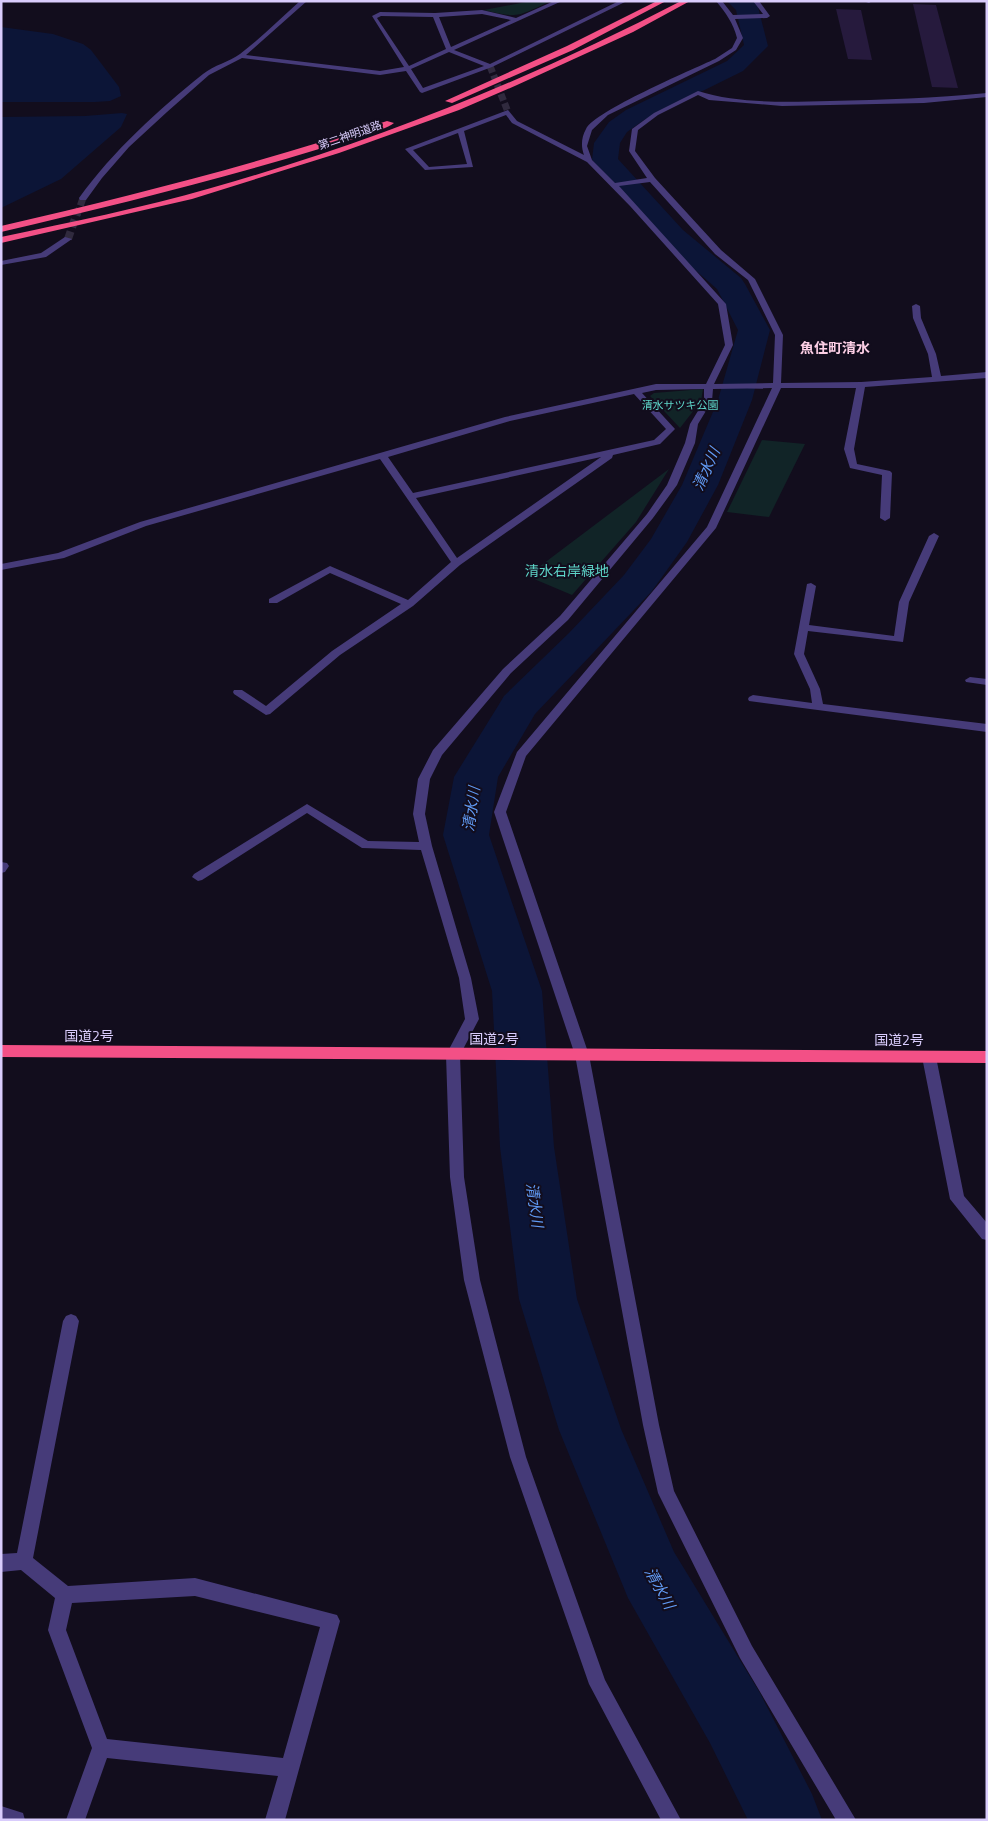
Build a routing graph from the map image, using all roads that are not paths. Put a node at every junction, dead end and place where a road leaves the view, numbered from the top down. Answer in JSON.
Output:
{"nodes":[{"id":1,"x":304,"y":1,"type":"edge"},
{"id":2,"x":559,"y":1,"type":"edge"},
{"id":3,"x":624,"y":1,"type":"edge"},
{"id":4,"x":663,"y":1,"type":"edge"},
{"id":5,"x":687,"y":1,"type":"edge"},
{"id":6,"x":719,"y":1,"type":"edge"},
{"id":7,"x":756,"y":1,"type":"edge"},
{"id":8,"x":435,"y":15,"type":"junction"},
{"id":9,"x":733,"y":18,"type":"junction"},
{"id":10,"x":517,"y":20,"type":"junction"},
{"id":11,"x":449,"y":50,"type":"junction"},
{"id":12,"x":240,"y":56,"type":"junction"},
{"id":13,"x":490,"y":66,"type":"junction"},
{"id":14,"x":406,"y":68,"type":"junction"},
{"id":15,"x":987,"y":96,"type":"edge"},
{"id":16,"x":460,"y":130,"type":"junction"},
{"id":17,"x":589,"y":161,"type":"junction"},
{"id":18,"x":652,"y":180,"type":"junction"},
{"id":19,"x":614,"y":185,"type":"junction"},
{"id":20,"x":84,"y":198,"type":"tunnel mouth"},
{"id":21,"x":1,"y":229,"type":"edge"},
{"id":22,"x":68,"y":239,"type":"tunnel mouth"},
{"id":23,"x":1,"y":240,"type":"edge"},
{"id":24,"x":1,"y":263,"type":"edge"},
{"id":25,"x":916,"y":306,"type":"dead end"},
{"id":26,"x":987,"y":375,"type":"edge"},
{"id":27,"x":937,"y":379,"type":"junction"},
{"id":28,"x":861,"y":385,"type":"junction"},
{"id":29,"x":709,"y":386,"type":"junction"},
{"id":30,"x":777,"y":387,"type":"junction"},
{"id":31,"x":636,"y":391,"type":"junction"},
{"id":32,"x":613,"y":453,"type":"junction"},
{"id":33,"x":382,"y":455,"type":"junction"},
{"id":34,"x":410,"y":497,"type":"junction"},
{"id":35,"x":885,"y":518,"type":"dead end"},
{"id":36,"x":934,"y":536,"type":"dead end"},
{"id":37,"x":456,"y":563,"type":"junction"},
{"id":38,"x":1,"y":567,"type":"edge"},
{"id":39,"x":812,"y":586,"type":"dead end"},
{"id":40,"x":273,"y":601,"type":"dead end"},
{"id":41,"x":409,"y":604,"type":"junction"},
{"id":42,"x":804,"y":627,"type":"junction"},
{"id":43,"x":970,"y":680,"type":"dead end"},
{"id":44,"x":987,"y":682,"type":"edge"},
{"id":45,"x":238,"y":692,"type":"dead end"},
{"id":46,"x":753,"y":699,"type":"dead end"},
{"id":47,"x":818,"y":707,"type":"junction"},
{"id":48,"x":987,"y":728,"type":"edge"},
{"id":49,"x":426,"y":846,"type":"junction"},
{"id":50,"x":198,"y":877,"type":"dead end"},
{"id":51,"x":1,"y":1052,"type":"edge"},
{"id":52,"x":453,"y":1055,"type":"junction"},
{"id":53,"x":582,"y":1055,"type":"junction"},
{"id":54,"x":929,"y":1057,"type":"junction"},
{"id":55,"x":987,"y":1057,"type":"edge"},
{"id":56,"x":987,"y":1234,"type":"edge"},
{"id":57,"x":72,"y":1321,"type":"dead end"},
{"id":58,"x":24,"y":1561,"type":"junction"},
{"id":59,"x":1,"y":1563,"type":"edge"},
{"id":60,"x":65,"y":1595,"type":"junction"},
{"id":61,"x":101,"y":1748,"type":"junction"},
{"id":62,"x":290,"y":1768,"type":"junction"},
{"id":63,"x":1,"y":1816,"type":"edge"},
{"id":64,"x":16,"y":1820,"type":"edge"},
{"id":65,"x":76,"y":1820,"type":"edge"},
{"id":66,"x":275,"y":1820,"type":"edge"},
{"id":67,"x":672,"y":1820,"type":"edge"},
{"id":68,"x":846,"y":1820,"type":"edge"}],
"edges":[{"from":1,"to":12,"type":"street"},
{"from":2,"to":10,"type":"street"},
{"from":3,"to":13,"type":"street"},
{"from":4,"to":21,"type":"highway","name":"第二神明道路"},
{"from":5,"to":23,"type":"highway","name":"第二神明道路"},
{"from":6,"to":9,"type":"street"},
{"from":7,"to":9,"type":"street"},
{"from":8,"to":10,"type":"street"},
{"from":8,"to":11,"type":"street"},
{"from":8,"to":14,"type":"street"},
{"from":9,"to":17,"type":"street"},
{"from":10,"to":11,"type":"street"},
{"from":11,"to":13,"type":"street"},
{"from":11,"to":14,"type":"street"},
{"from":12,"to":14,"type":"street"},
{"from":12,"to":20,"type":"street"},
{"from":13,"to":14,"type":"street"},
{"from":15,"to":18,"type":"street"},
{"from":16,"to":16,"type":"street"},
{"from":16,"to":17,"type":"street"},
{"from":17,"to":19,"type":"street"},
{"from":18,"to":19,"type":"street"},
{"from":18,"to":30,"type":"street"},
{"from":19,"to":29,"type":"street"},
{"from":22,"to":24,"type":"street"},
{"from":25,"to":27,"type":"street"},
{"from":26,"to":27,"type":"street"},
{"from":27,"to":28,"type":"street"},
{"from":28,"to":30,"type":"street"},
{"from":28,"to":35,"type":"street"},
{"from":29,"to":30,"type":"street"},
{"from":29,"to":31,"type":"street"},
{"from":29,"to":49,"type":"street"},
{"from":30,"to":53,"type":"street"},
{"from":31,"to":32,"type":"street"},
{"from":31,"to":33,"type":"street"},
{"from":32,"to":34,"type":"street"},
{"from":32,"to":37,"type":"street"},
{"from":33,"to":34,"type":"street"},
{"from":33,"to":38,"type":"street"},
{"from":34,"to":37,"type":"street"},
{"from":36,"to":42,"type":"street"},
{"from":37,"to":41,"type":"street"},
{"from":39,"to":42,"type":"street"},
{"from":40,"to":41,"type":"street"},
{"from":41,"to":45,"type":"street"},
{"from":42,"to":47,"type":"street"},
{"from":43,"to":44,"type":"street"},
{"from":46,"to":47,"type":"street"},
{"from":47,"to":48,"type":"street"},
{"from":49,"to":50,"type":"street"},
{"from":49,"to":52,"type":"street"},
{"from":51,"to":52,"type":"highway","name":"国道2号"},
{"from":52,"to":53,"type":"highway","name":"国道2号"},
{"from":52,"to":67,"type":"street"},
{"from":53,"to":54,"type":"highway","name":"国道2号"},
{"from":53,"to":68,"type":"street"},
{"from":54,"to":55,"type":"highway","name":"国道2号"},
{"from":54,"to":56,"type":"street"},
{"from":57,"to":58,"type":"street"},
{"from":58,"to":59,"type":"street"},
{"from":58,"to":60,"type":"street"},
{"from":60,"to":61,"type":"street"},
{"from":60,"to":62,"type":"street"},
{"from":61,"to":62,"type":"street"},
{"from":61,"to":65,"type":"street"},
{"from":62,"to":66,"type":"street"},
{"from":63,"to":64,"type":"street"}]}
